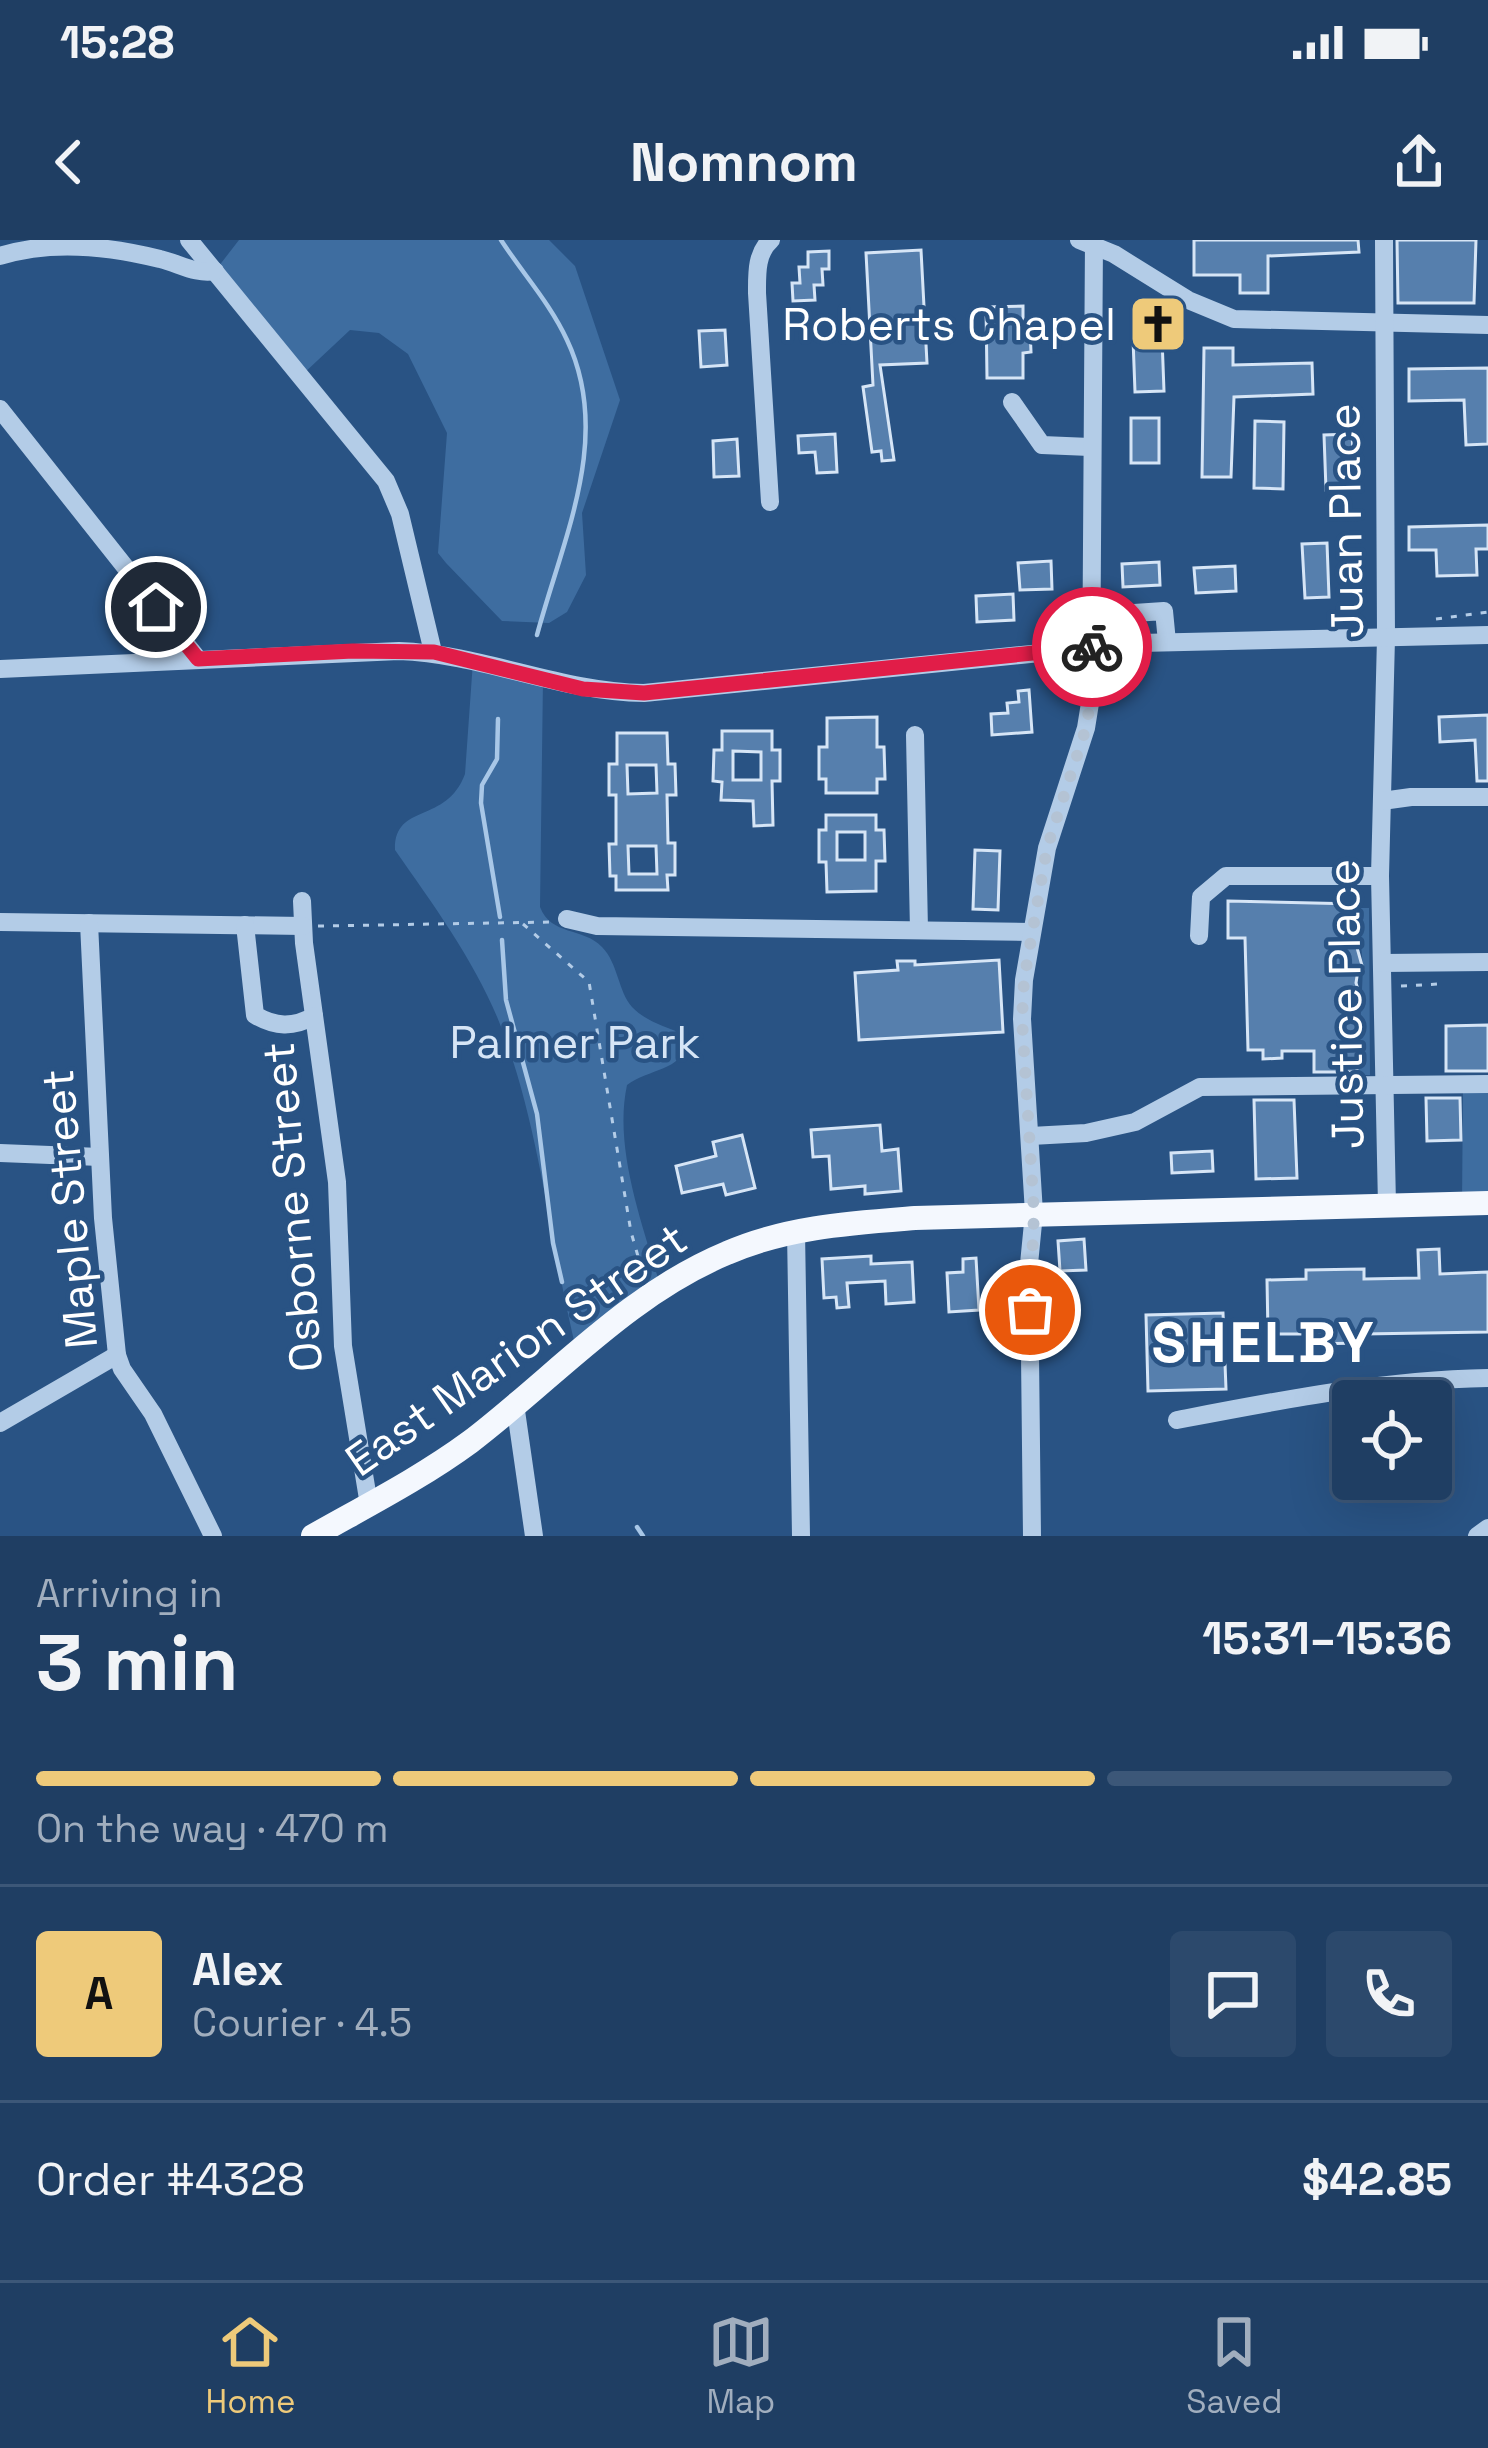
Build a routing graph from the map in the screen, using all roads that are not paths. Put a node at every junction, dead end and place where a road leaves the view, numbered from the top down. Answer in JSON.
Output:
{"nodes":[{"id":1,"x":189,"y":240,"type":"edge"},
{"id":2,"x":771,"y":240,"type":"edge"},
{"id":3,"x":1384,"y":240,"type":"edge"},
{"id":4,"x":1089,"y":241,"type":"edge"},
{"id":5,"x":0,"y":256,"type":"edge"},
{"id":6,"x":214,"y":271,"type":"junction"},
{"id":7,"x":1383,"y":324,"type":"junction"},
{"id":8,"x":1488,"y":326,"type":"edge"},
{"id":9,"x":1012,"y":402,"type":"dead end"},
{"id":10,"x":0,"y":409,"type":"edge"},
{"id":11,"x":1090,"y":447,"type":"junction"},
{"id":12,"x":770,"y":502,"type":"dead end"},
{"id":13,"x":1488,"y":635,"type":"edge"},
{"id":14,"x":1386,"y":638,"type":"junction"},
{"id":15,"x":1167,"y":642,"type":"junction"},
{"id":16,"x":1133,"y":644,"type":"junction"},
{"id":17,"x":1093,"y":647,"type":"junction"},
{"id":18,"x":434,"y":652,"type":"junction"},
{"id":19,"x":198,"y":659,"type":"junction"},
{"id":20,"x":0,"y":669,"type":"edge"},
{"id":21,"x":916,"y":735,"type":"dead end"},
{"id":22,"x":1488,"y":797,"type":"edge"},
{"id":23,"x":1382,"y":801,"type":"junction"},
{"id":24,"x":1380,"y":876,"type":"junction"},
{"id":25,"x":302,"y":901,"type":"dead end"},
{"id":26,"x":567,"y":919,"type":"road end"},
{"id":27,"x":0,"y":922,"type":"edge"},
{"id":28,"x":89,"y":923,"type":"junction"},
{"id":29,"x":245,"y":926,"type":"junction"},
{"id":30,"x":303,"y":926,"type":"junction"},
{"id":31,"x":919,"y":930,"type":"junction"},
{"id":32,"x":1031,"y":932,"type":"junction"},
{"id":33,"x":1199,"y":936,"type":"dead end"},
{"id":34,"x":1488,"y":962,"type":"edge"},
{"id":35,"x":1382,"y":963,"type":"junction"},
{"id":36,"x":314,"y":1016,"type":"junction"},
{"id":37,"x":1488,"y":1084,"type":"edge"},
{"id":38,"x":1384,"y":1086,"type":"junction"},
{"id":39,"x":1031,"y":1136,"type":"junction"},
{"id":40,"x":0,"y":1153,"type":"edge"},
{"id":41,"x":100,"y":1157,"type":"junction"},
{"id":42,"x":1488,"y":1203,"type":"edge"},
{"id":43,"x":1387,"y":1205,"type":"junction"},
{"id":44,"x":1034,"y":1213,"type":"junction"},
{"id":45,"x":796,"y":1232,"type":"junction"},
{"id":46,"x":117,"y":1355,"type":"junction"},
{"id":47,"x":1488,"y":1378,"type":"edge"},
{"id":48,"x":515,"y":1404,"type":"junction"},
{"id":49,"x":1177,"y":1420,"type":"dead end"},
{"id":50,"x":0,"y":1423,"type":"edge"},
{"id":51,"x":369,"y":1505,"type":"junction"},
{"id":52,"x":213,"y":1536,"type":"edge"},
{"id":53,"x":313,"y":1536,"type":"edge"},
{"id":54,"x":533,"y":1536,"type":"edge"},
{"id":55,"x":801,"y":1536,"type":"edge"},
{"id":56,"x":1032,"y":1536,"type":"edge"}],
"edges":[{"from":1,"to":6,"type":"street"},
{"from":2,"to":12,"type":"street"},
{"from":3,"to":7,"type":"street","name":"Juan Place"},
{"from":4,"to":7,"type":"street"},
{"from":4,"to":11,"type":"street"},
{"from":5,"to":6,"type":"street"},
{"from":6,"to":18,"type":"street"},
{"from":7,"to":8,"type":"street"},
{"from":7,"to":14,"type":"street","name":"Juan Place"},
{"from":9,"to":11,"type":"street"},
{"from":10,"to":19,"type":"street"},
{"from":11,"to":17,"type":"street"},
{"from":13,"to":14,"type":"street"},
{"from":14,"to":15,"type":"street"},
{"from":14,"to":23,"type":"street","name":"Juan Place"},
{"from":15,"to":16,"type":"street"},
{"from":15,"to":16,"type":"street"},
{"from":16,"to":17,"type":"street"},
{"from":17,"to":18,"type":"street"},
{"from":17,"to":32,"type":"street"},
{"from":18,"to":19,"type":"street"},
{"from":19,"to":20,"type":"street"},
{"from":21,"to":31,"type":"street"},
{"from":22,"to":23,"type":"street"},
{"from":23,"to":24,"type":"street","name":"Justice Place"},
{"from":24,"to":33,"type":"street"},
{"from":24,"to":35,"type":"street","name":"Justice Place"},
{"from":25,"to":30,"type":"street","name":"Osborne Street"},
{"from":26,"to":31,"type":"street"},
{"from":27,"to":28,"type":"street"},
{"from":28,"to":29,"type":"street"},
{"from":28,"to":41,"type":"street","name":"Maple Street"},
{"from":29,"to":30,"type":"street"},
{"from":29,"to":36,"type":"street"},
{"from":30,"to":36,"type":"street","name":"Osborne Street"},
{"from":31,"to":32,"type":"street"},
{"from":32,"to":39,"type":"street"},
{"from":34,"to":35,"type":"street"},
{"from":35,"to":38,"type":"street","name":"Justice Place"},
{"from":36,"to":51,"type":"street","name":"Osborne Street"},
{"from":37,"to":38,"type":"street"},
{"from":38,"to":39,"type":"street"},
{"from":38,"to":43,"type":"street","name":"Justice Place"},
{"from":39,"to":44,"type":"street"},
{"from":40,"to":41,"type":"street"},
{"from":41,"to":46,"type":"street","name":"Maple Street"},
{"from":42,"to":43,"type":"main road","name":"East Marion Street"},
{"from":43,"to":44,"type":"main road","name":"East Marion Street"},
{"from":44,"to":45,"type":"main road","name":"East Marion Street"},
{"from":44,"to":56,"type":"street"},
{"from":45,"to":48,"type":"main road","name":"East Marion Street"},
{"from":45,"to":55,"type":"street"},
{"from":46,"to":50,"type":"street"},
{"from":46,"to":52,"type":"street","name":"Maple Street"},
{"from":47,"to":49,"type":"street"},
{"from":48,"to":51,"type":"main road","name":"East Marion Street"},
{"from":48,"to":54,"type":"street"},
{"from":51,"to":53,"type":"main road","name":"East Marion Street"}]}
